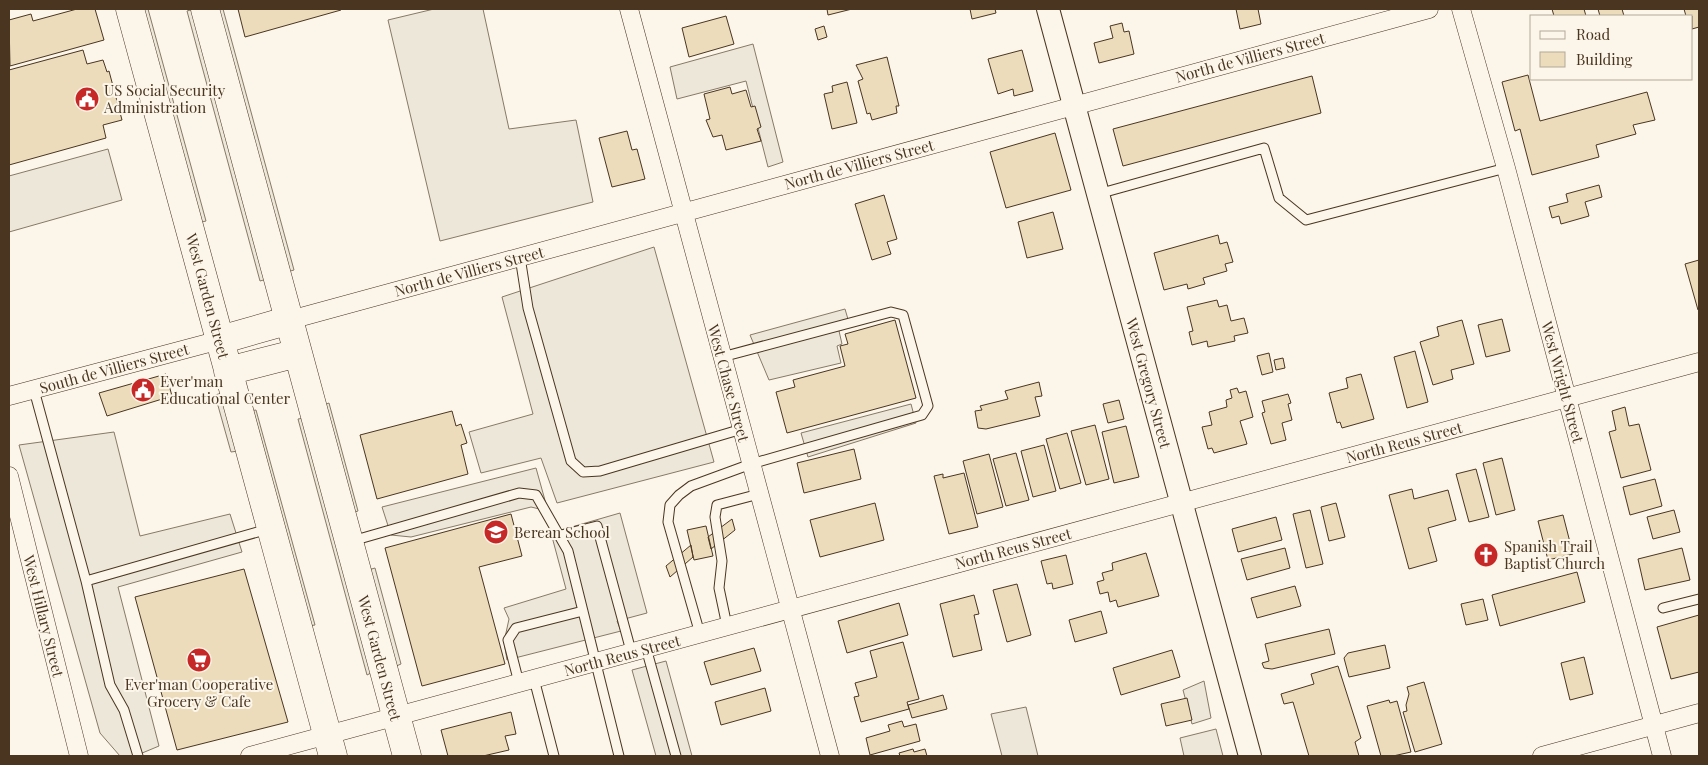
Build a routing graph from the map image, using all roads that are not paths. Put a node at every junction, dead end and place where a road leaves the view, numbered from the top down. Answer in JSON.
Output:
{"nodes":[{"id":1,"x":130,"y":9,"type":"edge"},
{"id":2,"x":205,"y":9,"type":"edge"},
{"id":3,"x":629,"y":9,"type":"edge"},
{"id":4,"x":1048,"y":9,"type":"edge"},
{"id":5,"x":1429,"y":9,"type":"edge"},
{"id":6,"x":1461,"y":9,"type":"edge"},
{"id":7,"x":1074,"y":105,"type":"junction"},
{"id":8,"x":1506,"y":168,"type":"junction"},
{"id":9,"x":1098,"y":194,"type":"junction"},
{"id":10,"x":684,"y":212,"type":"junction"},
{"id":11,"x":520,"y":257,"type":"junction"},
{"id":12,"x":290,"y":320,"type":"junction"},
{"id":13,"x":220,"y":340,"type":"junction"},
{"id":14,"x":298,"y":353,"type":"junction"},
{"id":15,"x":722,"y":357,"type":"junction"},
{"id":16,"x":1699,"y":362,"type":"edge"},
{"id":17,"x":228,"y":371,"type":"junction"},
{"id":18,"x":34,"y":390,"type":"junction"},
{"id":19,"x":9,"y":396,"type":"edge"},
{"id":20,"x":1567,"y":398,"type":"junction"},
{"id":21,"x":742,"y":429,"type":"junction"},
{"id":22,"x":751,"y":464,"type":"junction"},
{"id":23,"x":9,"y":476,"type":"edge"},
{"id":24,"x":759,"y":494,"type":"junction"},
{"id":25,"x":1182,"y":503,"type":"junction"},
{"id":26,"x":271,"y":528,"type":"junction"},
{"id":27,"x":560,"y":535,"type":"junction"},
{"id":28,"x":349,"y":542,"type":"junction"},
{"id":29,"x":86,"y":581,"type":"junction"},
{"id":30,"x":1699,"y":599,"type":"edge"},
{"id":31,"x":1663,"y":608,"type":"dead end"},
{"id":32,"x":790,"y":609,"type":"junction"},
{"id":33,"x":583,"y":611,"type":"junction"},
{"id":34,"x":727,"y":626,"type":"junction"},
{"id":35,"x":700,"y":634,"type":"junction"},
{"id":36,"x":639,"y":649,"type":"junction"},
{"id":37,"x":595,"y":662,"type":"junction"},
{"id":38,"x":527,"y":681,"type":"junction"},
{"id":39,"x":1699,"y":713,"type":"edge"},
{"id":40,"x":396,"y":717,"type":"junction"},
{"id":41,"x":1654,"y":726,"type":"junction"},
{"id":42,"x":330,"y":746,"type":"edge"},
{"id":43,"x":79,"y":756,"type":"edge"},
{"id":44,"x":138,"y":756,"type":"edge"},
{"id":45,"x":250,"y":756,"type":"edge"},
{"id":46,"x":407,"y":756,"type":"edge"},
{"id":47,"x":554,"y":756,"type":"edge"},
{"id":48,"x":619,"y":756,"type":"edge"},
{"id":49,"x":676,"y":756,"type":"edge"},
{"id":50,"x":830,"y":756,"type":"edge"},
{"id":51,"x":1250,"y":756,"type":"edge"},
{"id":52,"x":1542,"y":756,"type":"edge"},
{"id":53,"x":1662,"y":756,"type":"edge"}],
"edges":[{"from":1,"to":13,"type":"main road","name":"West Garden Street"},
{"from":2,"to":12,"type":"main road","name":"West Garden Street"},
{"from":3,"to":10,"type":"street","name":"West Chase Street"},
{"from":4,"to":7,"type":"street","name":"West Gregory Street"},
{"from":5,"to":7,"type":"street","name":"North de Villiers Street"},
{"from":6,"to":8,"type":"street","name":"West Wright Street"},
{"from":7,"to":9,"type":"street","name":"West Gregory Street"},
{"from":7,"to":10,"type":"street","name":"North de Villiers Street"},
{"from":8,"to":9,"type":"lane"},
{"from":8,"to":20,"type":"street","name":"West Wright Street"},
{"from":9,"to":25,"type":"street","name":"West Gregory Street"},
{"from":10,"to":11,"type":"street","name":"North de Villiers Street"},
{"from":10,"to":15,"type":"street","name":"West Chase Street"},
{"from":11,"to":12,"type":"street","name":"North de Villiers Street"},
{"from":11,"to":21,"type":"lane"},
{"from":12,"to":13,"type":"main road"},
{"from":12,"to":14,"type":"main road","name":"West Garden Street"},
{"from":13,"to":17,"type":"main road","name":"West Garden Street"},
{"from":13,"to":18,"type":"street","name":"South de Villiers Street"},
{"from":14,"to":17,"type":"main road"},
{"from":14,"to":28,"type":"main road","name":"West Garden Street"},
{"from":15,"to":21,"type":"street","name":"West Chase Street"},
{"from":15,"to":22,"type":"lane"},
{"from":16,"to":20,"type":"street","name":"North Reus Street"},
{"from":17,"to":26,"type":"main road","name":"West Garden Street"},
{"from":18,"to":19,"type":"street","name":"South de Villiers Street"},
{"from":18,"to":29,"type":"lane"},
{"from":20,"to":25,"type":"street","name":"North Reus Street"},
{"from":20,"to":41,"type":"street","name":"West Wright Street"},
{"from":21,"to":22,"type":"street","name":"West Chase Street"},
{"from":22,"to":24,"type":"street","name":"West Chase Street"},
{"from":22,"to":35,"type":"lane"},
{"from":23,"to":43,"type":"street","name":"West Hillary Street"},
{"from":24,"to":32,"type":"street","name":"West Chase Street"},
{"from":24,"to":34,"type":"lane"},
{"from":25,"to":32,"type":"street","name":"North Reus Street"},
{"from":25,"to":51,"type":"street","name":"West Gregory Street"},
{"from":26,"to":29,"type":"lane"},
{"from":26,"to":42,"type":"main road","name":"West Garden Street"},
{"from":27,"to":28,"type":"lane"},
{"from":27,"to":33,"type":"lane"},
{"from":27,"to":36,"type":"lane"},
{"from":28,"to":40,"type":"main road","name":"West Garden Street"},
{"from":29,"to":44,"type":"lane"},
{"from":30,"to":31,"type":"lane"},
{"from":32,"to":34,"type":"street","name":"North Reus Street"},
{"from":32,"to":50,"type":"street","name":"West Chase Street"},
{"from":33,"to":37,"type":"lane"},
{"from":33,"to":38,"type":"lane"},
{"from":34,"to":35,"type":"street","name":"North Reus Street"},
{"from":35,"to":36,"type":"street","name":"North Reus Street"},
{"from":36,"to":37,"type":"street","name":"North Reus Street"},
{"from":36,"to":49,"type":"lane"},
{"from":37,"to":38,"type":"street","name":"North Reus Street"},
{"from":37,"to":48,"type":"lane"},
{"from":38,"to":40,"type":"street","name":"North Reus Street"},
{"from":38,"to":47,"type":"lane"},
{"from":39,"to":41,"type":"street"},
{"from":40,"to":42,"type":"street","name":"North Reus Street"},
{"from":40,"to":46,"type":"main road","name":"West Garden Street"},
{"from":41,"to":52,"type":"street"},
{"from":41,"to":53,"type":"street","name":"West Wright Street"},
{"from":42,"to":45,"type":"street","name":"North Reus Street"}]}
